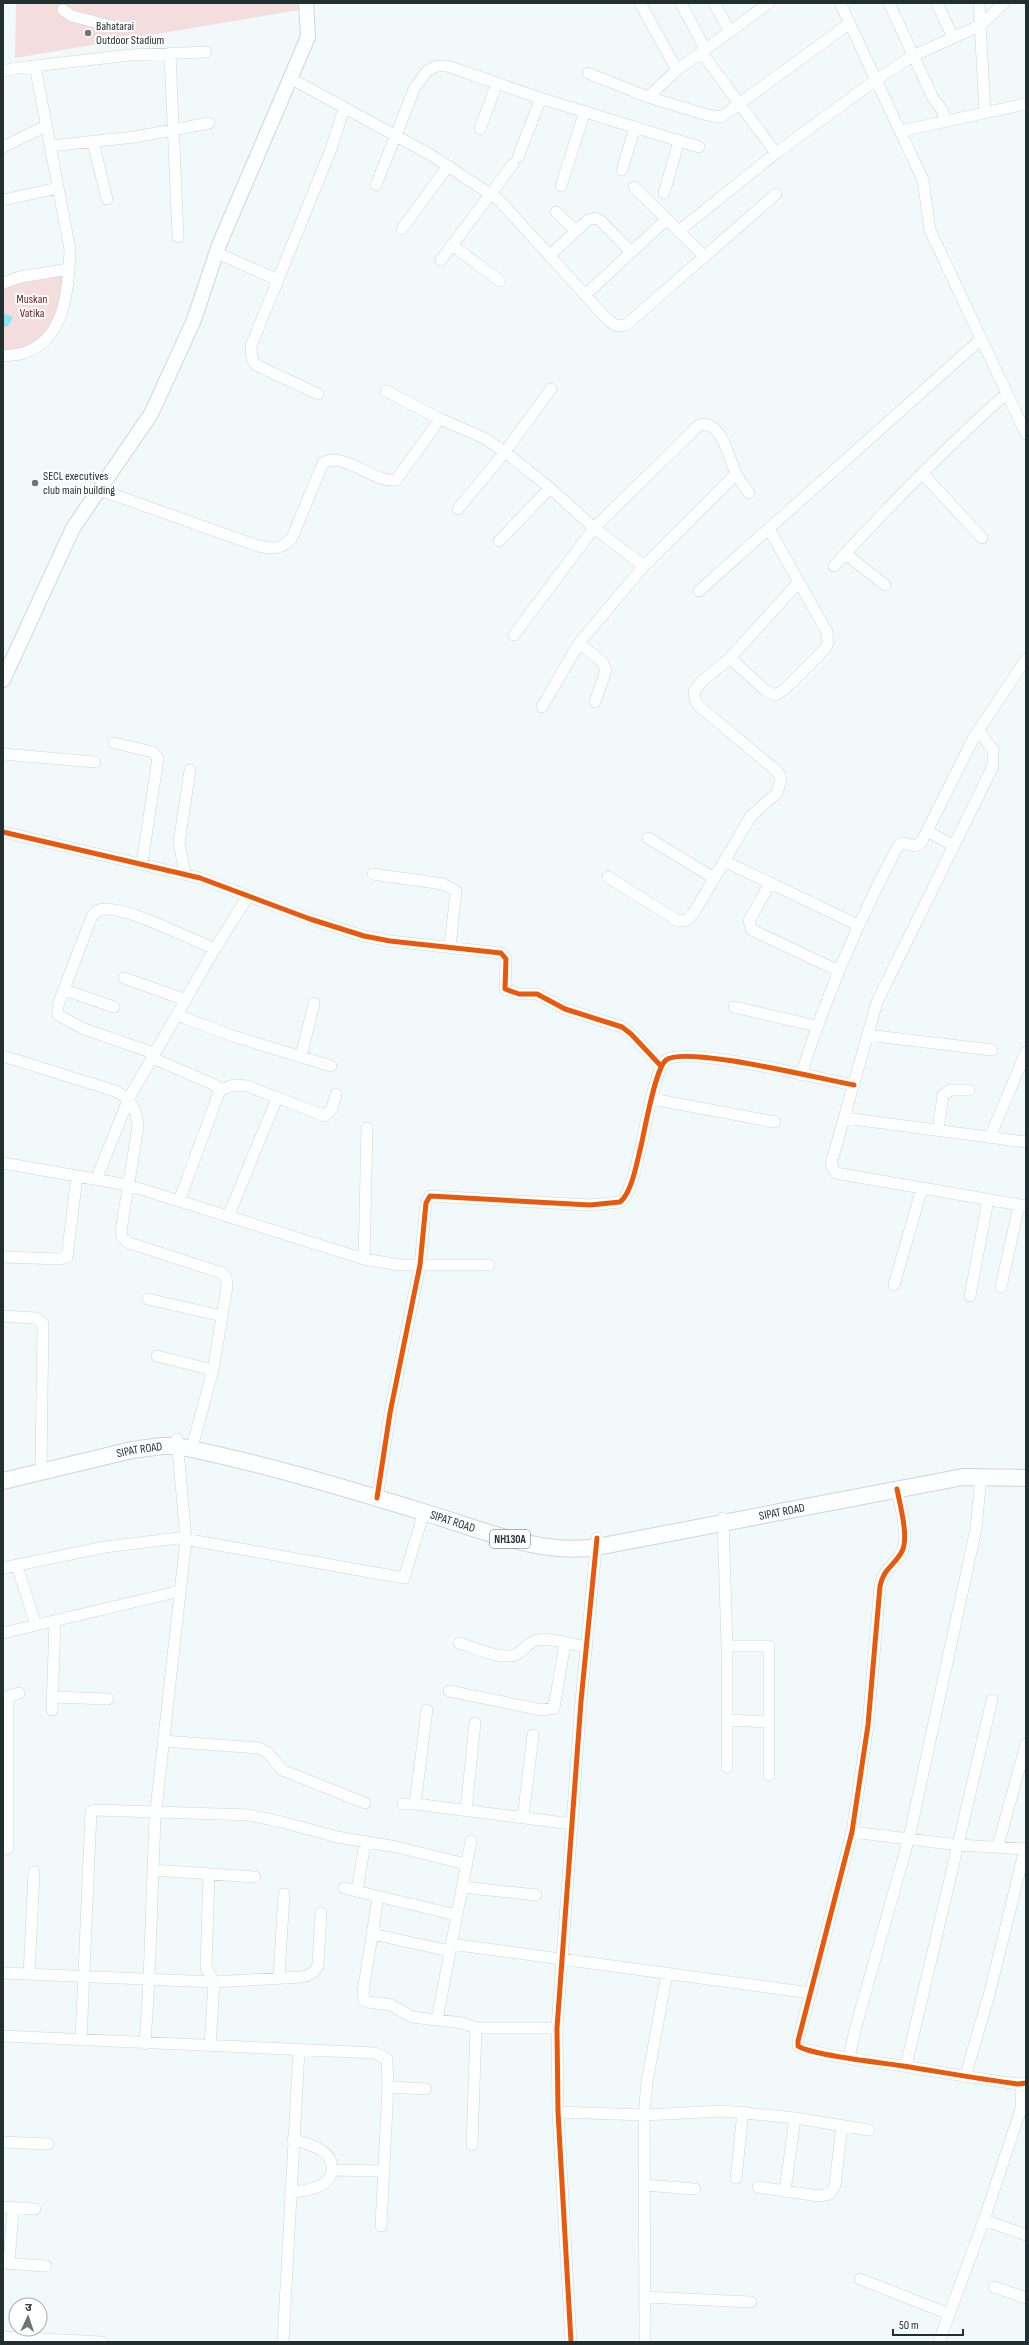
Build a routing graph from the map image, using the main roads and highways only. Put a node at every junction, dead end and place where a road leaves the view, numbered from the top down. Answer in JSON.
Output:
{"nodes":[{"id":1,"x":306,"y":3,"type":"edge"},
{"id":2,"x":3,"y":680,"type":"edge"},
{"id":3,"x":177,"y":1443,"type":"junction"},
{"id":4,"x":1026,"y":1470,"type":"edge"},
{"id":5,"x":3,"y":1473,"type":"edge"},
{"id":6,"x":1026,"y":1478,"type":"edge"},
{"id":7,"x":3,"y":1481,"type":"edge"},
{"id":8,"x":377,"y":1494,"type":"junction"},
{"id":9,"x":723,"y":1519,"type":"junction"},
{"id":10,"x":597,"y":1543,"type":"junction"}],
"edges":[{"from":1,"to":2,"type":"main road"},
{"from":3,"to":5,"type":"highway","name":"SIPAT ROAD","number":"NH130A"},
{"from":3,"to":7,"type":"highway","name":"SIPAT ROAD","number":"NH130A"},
{"from":3,"to":8,"type":"highway","name":"SIPAT ROAD","number":"NH130A"},
{"from":3,"to":8,"type":"highway","name":"SIPAT ROAD","number":"NH130A"},
{"from":4,"to":9,"type":"highway","name":"SIPAT ROAD","number":"NH130A"},
{"from":6,"to":9,"type":"highway","name":"SIPAT ROAD","number":"NH130A"},
{"from":8,"to":10,"type":"highway","name":"SIPAT ROAD","number":"NH130A"},
{"from":8,"to":10,"type":"highway","name":"SIPAT ROAD","number":"NH130A"},
{"from":9,"to":10,"type":"highway","name":"SIPAT ROAD","number":"NH130A"}]}
